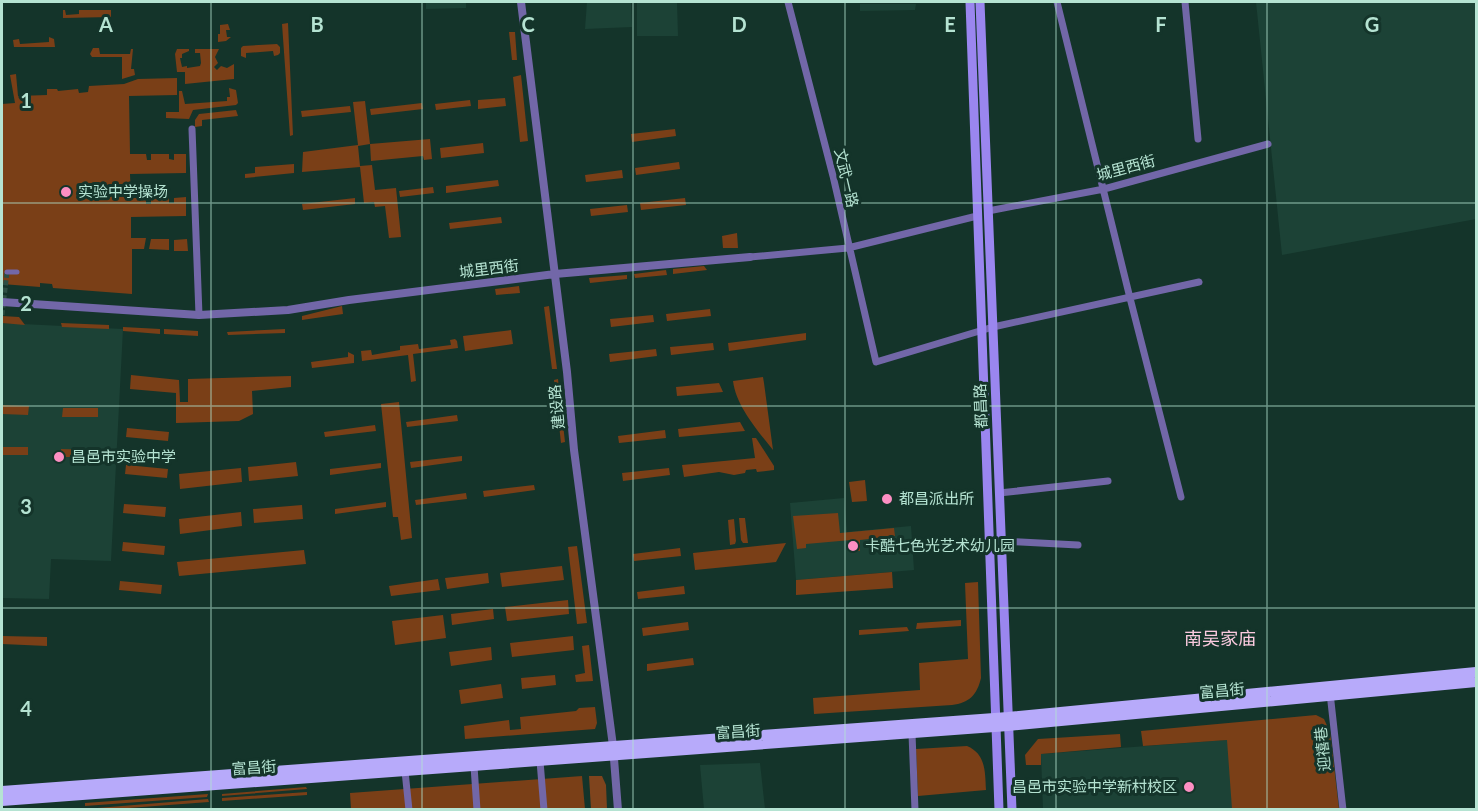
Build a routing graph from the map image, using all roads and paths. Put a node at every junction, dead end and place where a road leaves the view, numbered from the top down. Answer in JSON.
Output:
{"nodes":[{"id":1,"x":521,"y":2,"type":"edge"},
{"id":2,"x":788,"y":2,"type":"edge"},
{"id":3,"x":970,"y":2,"type":"edge"},
{"id":4,"x":980,"y":2,"type":"edge"},
{"id":5,"x":1057,"y":2,"type":"edge"},
{"id":6,"x":1185,"y":2,"type":"edge"},
{"id":7,"x":192,"y":129,"type":"dead end"},
{"id":8,"x":1198,"y":139,"type":"dead end"},
{"id":9,"x":1268,"y":144,"type":"dead end"},
{"id":10,"x":1104,"y":189,"type":"junction"},
{"id":11,"x":988,"y":211,"type":"junction"},
{"id":12,"x":977,"y":216,"type":"junction"},
{"id":13,"x":848,"y":248,"type":"junction"},
{"id":14,"x":750,"y":257,"type":"joint"},
{"id":15,"x":7,"y":272,"type":"dead end"},
{"id":16,"x":17,"y":272,"type":"dead end"},
{"id":17,"x":555,"y":274,"type":"junction"},
{"id":18,"x":1199,"y":282,"type":"dead end"},
{"id":19,"x":1130,"y":298,"type":"junction"},
{"id":20,"x":2,"y":303,"type":"edge"},
{"id":21,"x":199,"y":315,"type":"junction"},
{"id":22,"x":993,"y":327,"type":"junction"},
{"id":23,"x":981,"y":332,"type":"junction"},
{"id":24,"x":1108,"y":481,"type":"dead end"},
{"id":25,"x":999,"y":493,"type":"junction"},
{"id":26,"x":1181,"y":497,"type":"dead end"},
{"id":27,"x":1001,"y":542,"type":"junction"},
{"id":28,"x":1078,"y":545,"type":"dead end"},
{"id":29,"x":1476,"y":672,"type":"edge"},
{"id":30,"x":1476,"y":682,"type":"edge"},
{"id":31,"x":1330,"y":691,"type":"junction"},
{"id":32,"x":996,"y":722,"type":"junction"},
{"id":33,"x":1008,"y":722,"type":"junction"},
{"id":34,"x":912,"y":734,"type":"junction"},
{"id":35,"x":613,"y":751,"type":"junction"},
{"id":36,"x":540,"y":761,"type":"junction"},
{"id":37,"x":474,"y":766,"type":"junction"},
{"id":38,"x":405,"y":771,"type":"junction"},
{"id":39,"x":2,"y":791,"type":"edge"},
{"id":40,"x":2,"y":801,"type":"edge"},
{"id":41,"x":409,"y":810,"type":"edge"},
{"id":42,"x":477,"y":810,"type":"edge"},
{"id":43,"x":544,"y":810,"type":"edge"},
{"id":44,"x":618,"y":810,"type":"edge"},
{"id":45,"x":915,"y":810,"type":"edge"},
{"id":46,"x":999,"y":810,"type":"edge"},
{"id":47,"x":1012,"y":810,"type":"edge"},
{"id":48,"x":1343,"y":810,"type":"edge"}],
"edges":[{"from":1,"to":17,"type":"street","name":"建设路"},
{"from":2,"to":13,"type":"street","name":"文武一路"},
{"from":3,"to":12,"type":"main road"},
{"from":4,"to":11,"type":"main road","name":"都昌路"},
{"from":5,"to":10,"type":"street"},
{"from":6,"to":8,"type":"street"},
{"from":7,"to":21,"type":"street"},
{"from":9,"to":10,"type":"street","name":"城里西街"},
{"from":10,"to":11,"type":"street","name":"城里西街"},
{"from":10,"to":19,"type":"street"},
{"from":11,"to":22,"type":"main road","name":"都昌路"},
{"from":12,"to":13,"type":"street","name":"城里西街"},
{"from":12,"to":23,"type":"main road"},
{"from":13,"to":14,"type":"street","name":"城里西街"},
{"from":13,"to":23,"type":"street","name":"文武一路"},
{"from":14,"to":17,"type":"street","name":"城里西街"},
{"from":15,"to":16,"type":"street"},
{"from":17,"to":21,"type":"street","name":"城里西街"},
{"from":17,"to":35,"type":"street","name":"建设路"},
{"from":18,"to":19,"type":"street"},
{"from":19,"to":22,"type":"street"},
{"from":19,"to":26,"type":"street"},
{"from":20,"to":21,"type":"street","name":"城里西街"},
{"from":22,"to":23,"type":"street"},
{"from":22,"to":25,"type":"main road","name":"都昌路"},
{"from":23,"to":32,"type":"main road"},
{"from":24,"to":25,"type":"street"},
{"from":25,"to":27,"type":"main road","name":"都昌路"},
{"from":27,"to":28,"type":"street"},
{"from":27,"to":33,"type":"main road","name":"都昌路"},
{"from":29,"to":31,"type":"main road","name":"富昌街"},
{"from":30,"to":31,"type":"main road","name":"富昌街"},
{"from":31,"to":33,"type":"main road","name":"富昌街"},
{"from":31,"to":48,"type":"street","name":"迎禧巷"},
{"from":32,"to":33,"type":"main road","name":"富昌街"},
{"from":32,"to":34,"type":"main road","name":"富昌街"},
{"from":32,"to":35,"type":"main road","name":"富昌街"},
{"from":32,"to":46,"type":"main road"},
{"from":33,"to":47,"type":"main road","name":"都昌路"},
{"from":34,"to":35,"type":"main road","name":"富昌街"},
{"from":34,"to":45,"type":"street"},
{"from":35,"to":36,"type":"main road","name":"富昌街"},
{"from":35,"to":39,"type":"main road","name":"富昌街"},
{"from":35,"to":44,"type":"street","name":"建设路"},
{"from":36,"to":37,"type":"main road","name":"富昌街"},
{"from":36,"to":43,"type":"street"},
{"from":37,"to":38,"type":"main road","name":"富昌街"},
{"from":37,"to":42,"type":"street"},
{"from":38,"to":40,"type":"main road","name":"富昌街"},
{"from":38,"to":41,"type":"street"}]}
